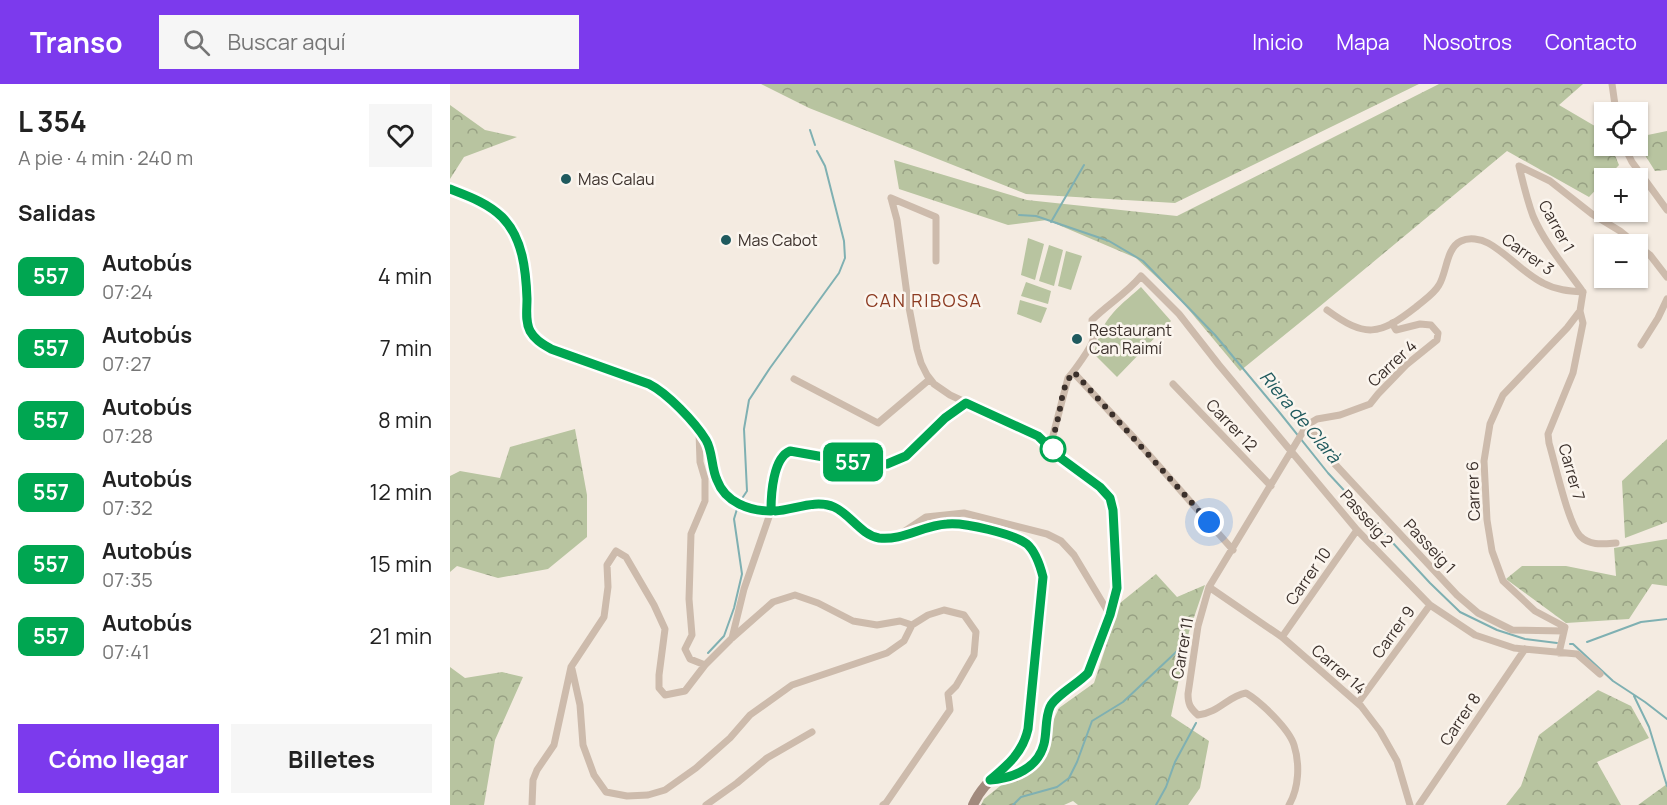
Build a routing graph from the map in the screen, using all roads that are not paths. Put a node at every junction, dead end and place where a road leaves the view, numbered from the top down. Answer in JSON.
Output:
{"nodes":[{"id":1,"x":1612,"y":84,"type":"edge"},
{"id":2,"x":1615,"y":102,"type":"edge"},
{"id":3,"x":1629,"y":156,"type":"edge"},
{"id":4,"x":450,"y":189,"type":"edge"},
{"id":5,"x":1667,"y":210,"type":"edge"},
{"id":6,"x":1624,"y":234,"type":"edge"},
{"id":7,"x":1648,"y":253,"type":"edge"},
{"id":8,"x":936,"y":261,"type":"dead end"},
{"id":9,"x":1667,"y":277,"type":"edge"},
{"id":10,"x":1583,"y":292,"type":"junction"},
{"id":11,"x":1667,"y":298,"type":"edge"},
{"id":12,"x":1327,"y":310,"type":"dead end"},
{"id":13,"x":1580,"y":311,"type":"junction"},
{"id":14,"x":1392,"y":323,"type":"junction"},
{"id":15,"x":1641,"y":345,"type":"dead end"},
{"id":16,"x":1074,"y":372,"type":"junction"},
{"id":17,"x":794,"y":379,"type":"dead end"},
{"id":18,"x":930,"y":379,"type":"junction"},
{"id":19,"x":1173,"y":384,"type":"dead end"},
{"id":20,"x":966,"y":403,"type":"junction"},
{"id":21,"x":1308,"y":425,"type":"junction"},
{"id":22,"x":699,"y":431,"type":"junction"},
{"id":23,"x":1050,"y":447,"type":"junction"},
{"id":24,"x":1292,"y":452,"type":"junction"},
{"id":25,"x":1271,"y":486,"type":"junction"},
{"id":26,"x":771,"y":511,"type":"junction"},
{"id":27,"x":1357,"y":530,"type":"junction"},
{"id":28,"x":898,"y":536,"type":"junction"},
{"id":29,"x":1616,"y":543,"type":"dead end"},
{"id":30,"x":1233,"y":550,"type":"junction"},
{"id":31,"x":1209,"y":587,"type":"junction"},
{"id":32,"x":1430,"y":605,"type":"junction"},
{"id":33,"x":1110,"y":615,"type":"junction"},
{"id":34,"x":912,"y":625,"type":"junction"},
{"id":35,"x":1564,"y":631,"type":"junction"},
{"id":36,"x":1282,"y":637,"type":"junction"},
{"id":37,"x":732,"y":638,"type":"junction"},
{"id":38,"x":1525,"y":649,"type":"junction"},
{"id":39,"x":1559,"y":653,"type":"junction"},
{"id":40,"x":705,"y":665,"type":"junction"},
{"id":41,"x":571,"y":667,"type":"junction"},
{"id":42,"x":1600,"y":674,"type":"dead end"},
{"id":43,"x":1358,"y":703,"type":"junction"},
{"id":44,"x":812,"y":732,"type":"dead end"},
{"id":45,"x":990,"y":780,"type":"junction"},
{"id":46,"x":532,"y":805,"type":"edge"},
{"id":47,"x":706,"y":805,"type":"edge"},
{"id":48,"x":883,"y":805,"type":"edge"},
{"id":49,"x":974,"y":805,"type":"edge"},
{"id":50,"x":1289,"y":805,"type":"edge"},
{"id":51,"x":1410,"y":805,"type":"edge"},
{"id":52,"x":1419,"y":805,"type":"edge"}],
"edges":[{"from":1,"to":2,"type":"street"},
{"from":3,"to":5,"type":"street"},
{"from":4,"to":22,"type":"street"},
{"from":6,"to":10,"type":"street","name":"Carrer 1"},
{"from":7,"to":9,"type":"street","name":"Carrer 1"},
{"from":8,"to":18,"type":"street"},
{"from":10,"to":13,"type":"street"},
{"from":10,"to":14,"type":"street","name":"Carrer 3"},
{"from":11,"to":15,"type":"street"},
{"from":12,"to":14,"type":"street","name":"Carrer 3"},
{"from":13,"to":29,"type":"street","name":"Carrer 7"},
{"from":13,"to":35,"type":"street","name":"Carrer 6"},
{"from":14,"to":21,"type":"street","name":"Carrer 4"},
{"from":16,"to":23,"type":"street"},
{"from":16,"to":24,"type":"street","name":"Passeig 2"},
{"from":16,"to":30,"type":"street"},
{"from":17,"to":18,"type":"street"},
{"from":18,"to":20,"type":"street"},
{"from":19,"to":25,"type":"street","name":"Carrer 12"},
{"from":20,"to":23,"type":"street"},
{"from":20,"to":26,"type":"street"},
{"from":21,"to":24,"type":"street","name":"Carrer 11"},
{"from":21,"to":35,"type":"street","name":"Passeig 1"},
{"from":22,"to":26,"type":"street"},
{"from":22,"to":40,"type":"street"},
{"from":23,"to":33,"type":"street"},
{"from":24,"to":25,"type":"street","name":"Carrer 11"},
{"from":24,"to":27,"type":"street","name":"Passeig 2"},
{"from":25,"to":30,"type":"street","name":"Carrer 11"},
{"from":26,"to":28,"type":"street"},
{"from":26,"to":37,"type":"street"},
{"from":27,"to":32,"type":"street","name":"Passeig 2"},
{"from":27,"to":36,"type":"street","name":"Carrer 10"},
{"from":28,"to":33,"type":"street"},
{"from":28,"to":45,"type":"street"},
{"from":30,"to":31,"type":"street","name":"Carrer 11"},
{"from":31,"to":36,"type":"street","name":"Carrer 14"},
{"from":31,"to":50,"type":"street","name":"Carrer 11"},
{"from":32,"to":38,"type":"street","name":"Passeig 2"},
{"from":32,"to":43,"type":"street","name":"Carrer 9"},
{"from":33,"to":45,"type":"street"},
{"from":34,"to":37,"type":"street"},
{"from":34,"to":41,"type":"street"},
{"from":34,"to":48,"type":"street"},
{"from":35,"to":39,"type":"street"},
{"from":36,"to":43,"type":"street","name":"Carrer 14"},
{"from":37,"to":40,"type":"street"},
{"from":38,"to":39,"type":"street","name":"Passeig 2"},
{"from":38,"to":52,"type":"street","name":"Carrer 8"},
{"from":39,"to":42,"type":"street","name":"Passeig 2"},
{"from":40,"to":41,"type":"street"},
{"from":41,"to":46,"type":"street"},
{"from":43,"to":51,"type":"street","name":"Carrer 14"},
{"from":44,"to":47,"type":"street"},
{"from":45,"to":49,"type":"street"}]}
